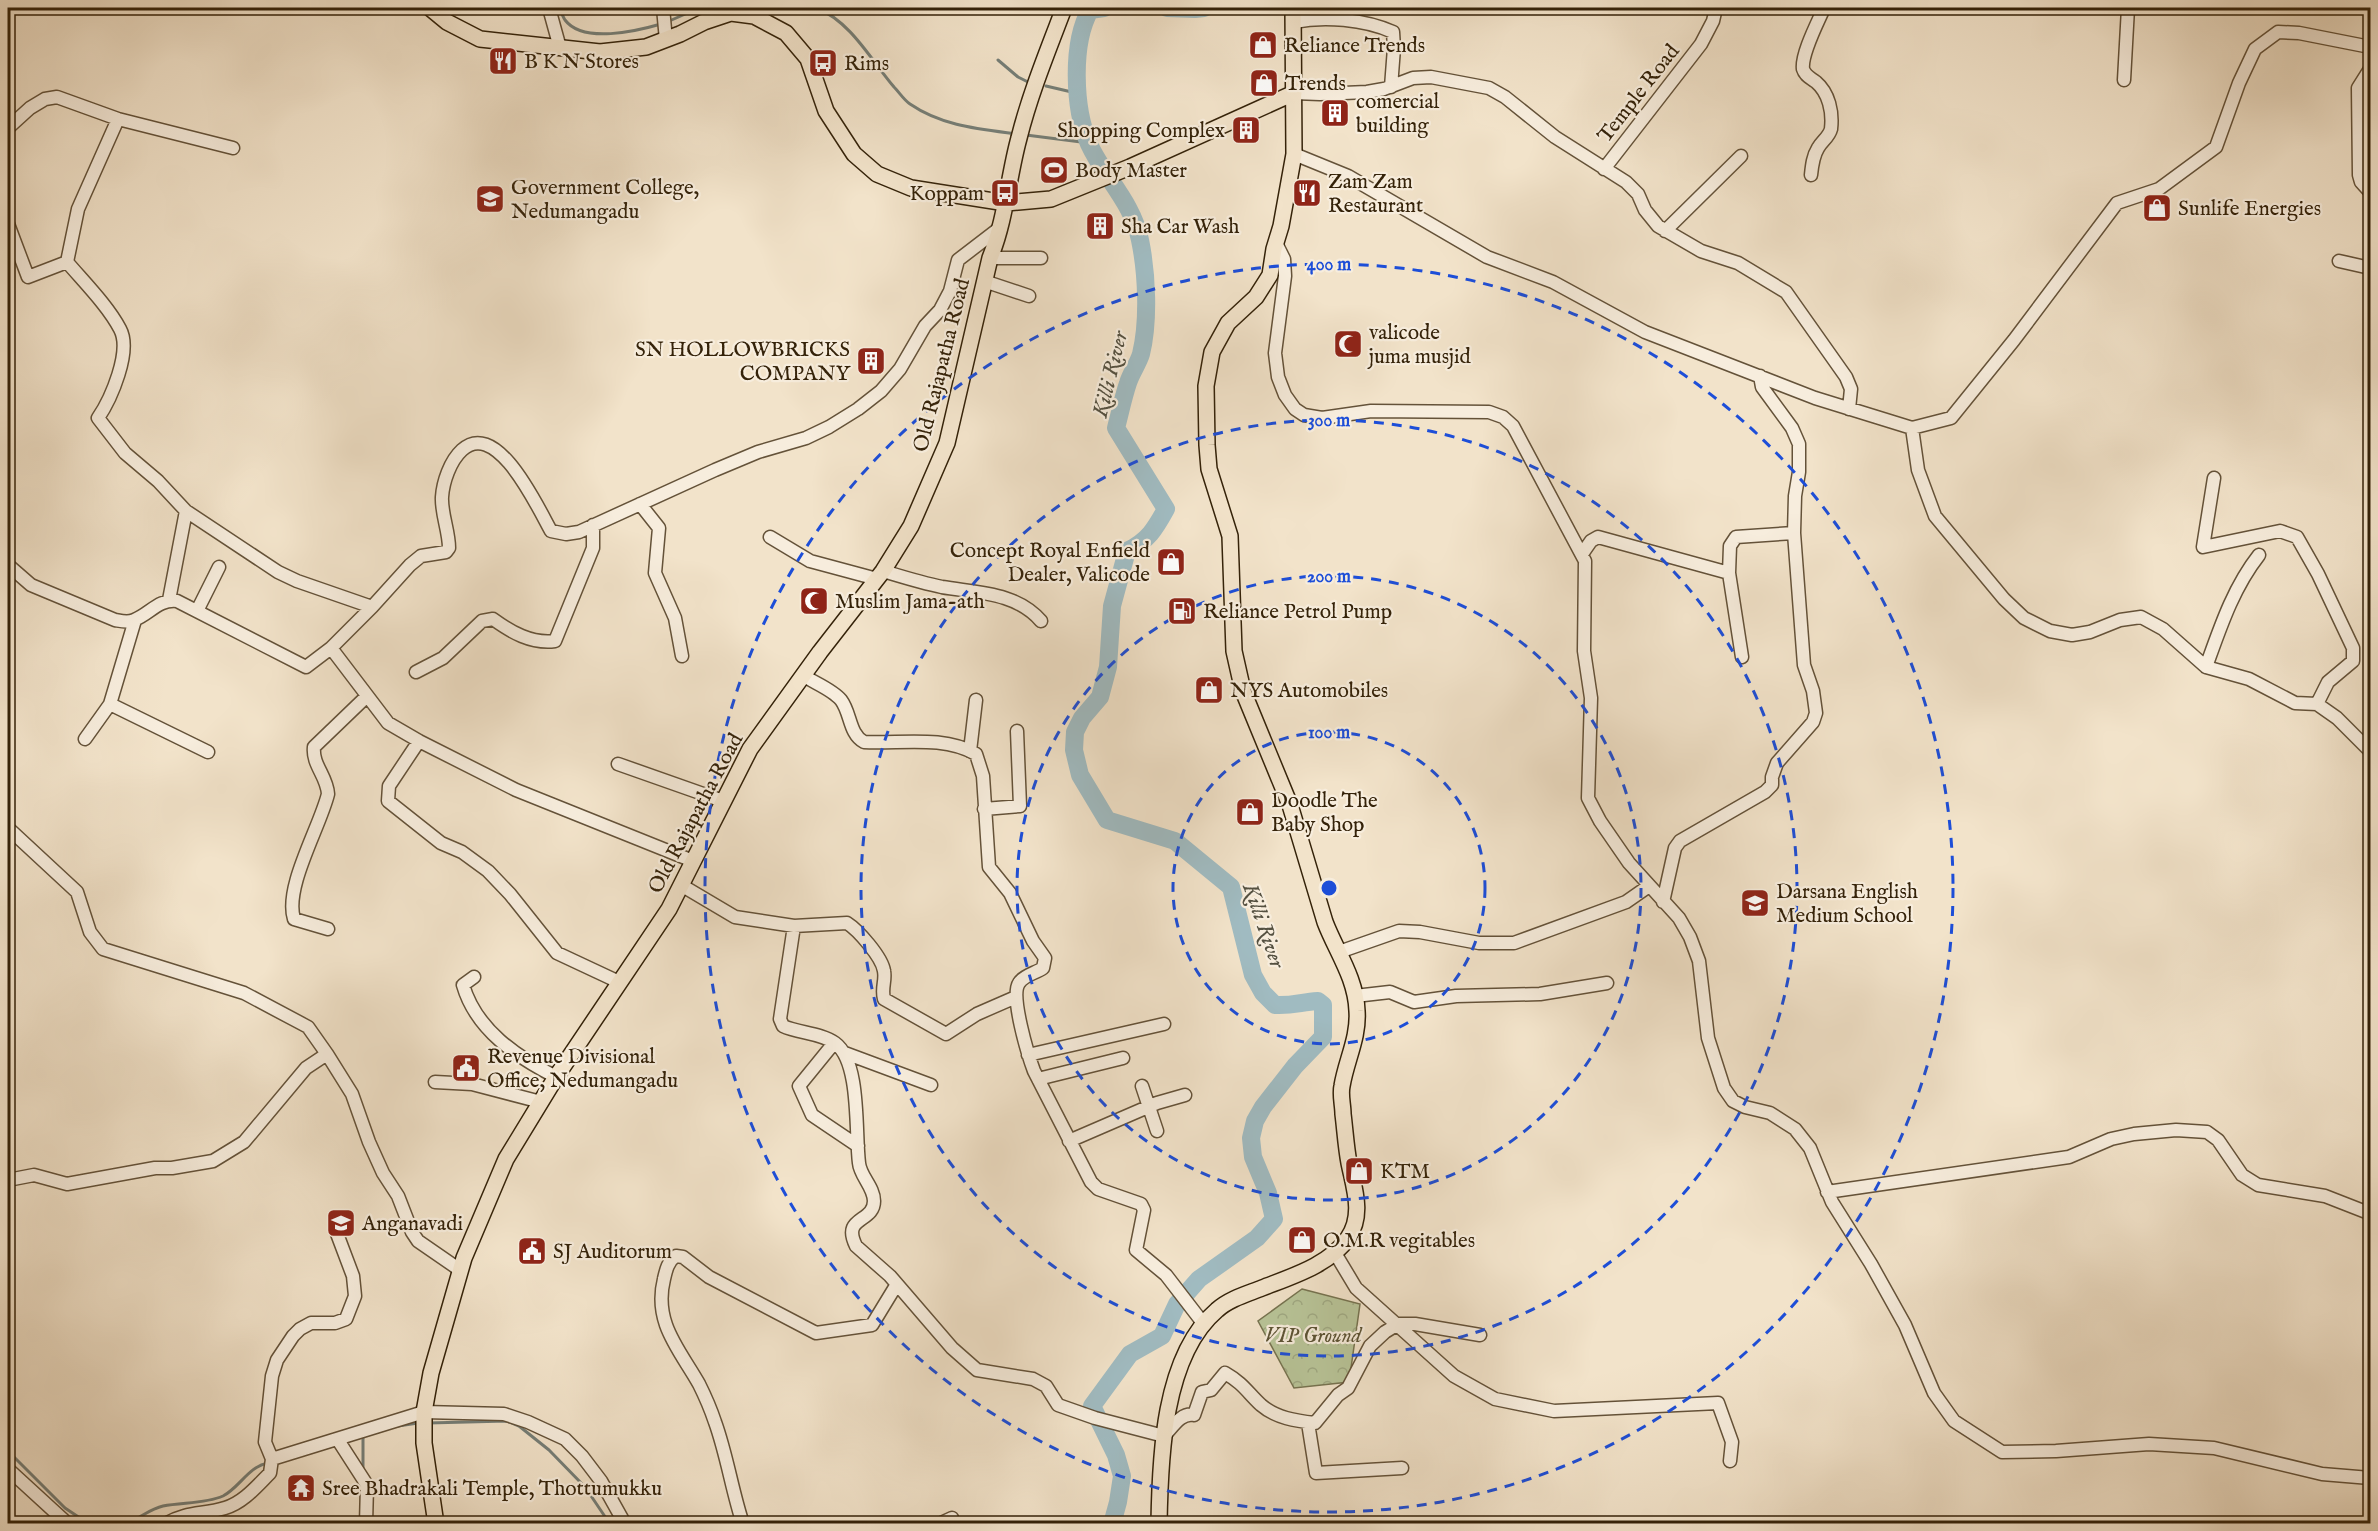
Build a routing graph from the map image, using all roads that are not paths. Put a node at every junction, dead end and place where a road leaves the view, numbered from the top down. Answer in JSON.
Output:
{"nodes":[{"id":1,"x":430,"y":8,"type":"edge"},
{"id":2,"x":549,"y":8,"type":"edge"},
{"id":3,"x":663,"y":8,"type":"edge"},
{"id":4,"x":1064,"y":8,"type":"edge"},
{"id":5,"x":1716,"y":8,"type":"edge"},
{"id":6,"x":1824,"y":8,"type":"edge"},
{"id":7,"x":2128,"y":8,"type":"edge"},
{"id":8,"x":754,"y":12,"type":"edge"},
{"id":9,"x":1294,"y":15,"type":"edge"},
{"id":10,"x":666,"y":40,"type":"junction"},
{"id":11,"x":2370,"y":47,"type":"edge"},
{"id":12,"x":560,"y":48,"type":"junction"},
{"id":13,"x":2370,"y":69,"type":"edge"},
{"id":14,"x":2124,"y":80,"type":"dead end"},
{"id":15,"x":1391,"y":87,"type":"junction"},
{"id":16,"x":1294,"y":93,"type":"junction"},
{"id":17,"x":118,"y":119,"type":"junction"},
{"id":18,"x":8,"y":128,"type":"edge"},
{"id":19,"x":233,"y":148,"type":"dead end"},
{"id":20,"x":1294,"y":154,"type":"junction"},
{"id":21,"x":1741,"y":156,"type":"dead end"},
{"id":22,"x":1604,"y":168,"type":"junction"},
{"id":23,"x":1811,"y":175,"type":"dead end"},
{"id":24,"x":2370,"y":192,"type":"edge"},
{"id":25,"x":1006,"y":203,"type":"junction"},
{"id":26,"x":8,"y":224,"type":"edge"},
{"id":27,"x":1000,"y":227,"type":"junction"},
{"id":28,"x":1665,"y":231,"type":"junction"},
{"id":29,"x":1276,"y":243,"type":"junction"},
{"id":30,"x":990,"y":258,"type":"junction"},
{"id":31,"x":1041,"y":258,"type":"dead end"},
{"id":32,"x":2339,"y":261,"type":"dead end"},
{"id":33,"x":68,"y":262,"type":"junction"},
{"id":34,"x":2370,"y":268,"type":"edge"},
{"id":35,"x":984,"y":281,"type":"junction"},
{"id":36,"x":1029,"y":296,"type":"dead end"},
{"id":37,"x":1760,"y":376,"type":"junction"},
{"id":38,"x":1850,"y":409,"type":"junction"},
{"id":39,"x":1912,"y":428,"type":"junction"},
{"id":40,"x":2214,"y":478,"type":"dead end"},
{"id":41,"x":640,"y":504,"type":"junction"},
{"id":42,"x":186,"y":511,"type":"junction"},
{"id":43,"x":593,"y":525,"type":"junction"},
{"id":44,"x":1794,"y":533,"type":"junction"},
{"id":45,"x":770,"y":537,"type":"dead end"},
{"id":46,"x":1582,"y":554,"type":"junction"},
{"id":47,"x":2259,"y":555,"type":"dead end"},
{"id":48,"x":8,"y":565,"type":"edge"},
{"id":49,"x":219,"y":567,"type":"dead end"},
{"id":50,"x":1729,"y":573,"type":"junction"},
{"id":51,"x":880,"y":575,"type":"junction"},
{"id":52,"x":169,"y":600,"type":"junction"},
{"id":53,"x":372,"y":607,"type":"junction"},
{"id":54,"x":197,"y":611,"type":"junction"},
{"id":55,"x":135,"y":620,"type":"junction"},
{"id":56,"x":1041,"y":621,"type":"dead end"},
{"id":57,"x":331,"y":648,"type":"junction"},
{"id":58,"x":682,"y":656,"type":"dead end"},
{"id":59,"x":1742,"y":657,"type":"dead end"},
{"id":60,"x":2206,"y":667,"type":"junction"},
{"id":61,"x":416,"y":672,"type":"dead end"},
{"id":62,"x":804,"y":676,"type":"junction"},
{"id":63,"x":366,"y":697,"type":"junction"},
{"id":64,"x":976,"y":700,"type":"dead end"},
{"id":65,"x":110,"y":704,"type":"junction"},
{"id":66,"x":2317,"y":704,"type":"junction"},
{"id":67,"x":1017,"y":731,"type":"dead end"},
{"id":68,"x":85,"y":739,"type":"dead end"},
{"id":69,"x":419,"y":741,"type":"junction"},
{"id":70,"x":970,"y":751,"type":"junction"},
{"id":71,"x":2370,"y":751,"type":"edge"},
{"id":72,"x":208,"y":752,"type":"dead end"},
{"id":73,"x":618,"y":764,"type":"dead end"},
{"id":74,"x":723,"y":801,"type":"junction"},
{"id":75,"x":984,"y":809,"type":"junction"},
{"id":76,"x":8,"y":828,"type":"edge"},
{"id":77,"x":693,"y":861,"type":"junction"},
{"id":78,"x":681,"y":885,"type":"junction"},
{"id":79,"x":1649,"y":886,"type":"junction"},
{"id":80,"x":1663,"y":902,"type":"junction"},
{"id":81,"x":794,"y":926,"type":"junction"},
{"id":82,"x":328,"y":929,"type":"dead end"},
{"id":83,"x":1340,"y":951,"type":"junction"},
{"id":84,"x":474,"y":977,"type":"dead end"},
{"id":85,"x":619,"y":982,"type":"junction"},
{"id":86,"x":1607,"y":983,"type":"dead end"},
{"id":87,"x":1355,"y":996,"type":"junction"},
{"id":88,"x":1016,"y":997,"type":"junction"},
{"id":89,"x":1164,"y":1024,"type":"dead end"},
{"id":90,"x":834,"y":1043,"type":"junction"},
{"id":91,"x":845,"y":1053,"type":"junction"},
{"id":92,"x":327,"y":1054,"type":"junction"},
{"id":93,"x":1028,"y":1055,"type":"junction"},
{"id":94,"x":1123,"y":1058,"type":"dead end"},
{"id":95,"x":556,"y":1077,"type":"junction"},
{"id":96,"x":1038,"y":1079,"type":"junction"},
{"id":97,"x":435,"y":1082,"type":"dead end"},
{"id":98,"x":931,"y":1085,"type":"dead end"},
{"id":99,"x":1142,"y":1086,"type":"dead end"},
{"id":100,"x":1185,"y":1095,"type":"dead end"},
{"id":101,"x":541,"y":1102,"type":"junction"},
{"id":102,"x":1150,"y":1106,"type":"junction"},
{"id":103,"x":1157,"y":1131,"type":"dead end"},
{"id":104,"x":1069,"y":1142,"type":"junction"},
{"id":105,"x":858,"y":1146,"type":"junction"},
{"id":106,"x":8,"y":1180,"type":"edge"},
{"id":107,"x":1827,"y":1191,"type":"junction"},
{"id":108,"x":2370,"y":1216,"type":"edge"},
{"id":109,"x":336,"y":1231,"type":"dead end"},
{"id":110,"x":1335,"y":1253,"type":"junction"},
{"id":111,"x":460,"y":1270,"type":"junction"},
{"id":112,"x":897,"y":1284,"type":"junction"},
{"id":113,"x":1203,"y":1323,"type":"junction"},
{"id":114,"x":1398,"y":1324,"type":"junction"},
{"id":115,"x":1480,"y":1335,"type":"dead end"},
{"id":116,"x":424,"y":1414,"type":"junction"},
{"id":117,"x":1308,"y":1422,"type":"junction"},
{"id":118,"x":1164,"y":1436,"type":"junction"},
{"id":119,"x":340,"y":1443,"type":"junction"},
{"id":120,"x":272,"y":1459,"type":"junction"},
{"id":121,"x":1730,"y":1461,"type":"dead end"},
{"id":122,"x":1402,"y":1468,"type":"dead end"},
{"id":123,"x":8,"y":1469,"type":"edge"},
{"id":124,"x":2370,"y":1478,"type":"edge"},
{"id":125,"x":952,"y":1518,"type":"dead end"},
{"id":126,"x":68,"y":1524,"type":"edge"},
{"id":127,"x":165,"y":1524,"type":"edge"},
{"id":128,"x":366,"y":1524,"type":"edge"},
{"id":129,"x":436,"y":1524,"type":"edge"},
{"id":130,"x":626,"y":1524,"type":"edge"},
{"id":131,"x":743,"y":1524,"type":"edge"},
{"id":132,"x":939,"y":1524,"type":"edge"},
{"id":133,"x":1159,"y":1524,"type":"edge"}],
"edges":[{"from":1,"to":12,"type":"main road"},
{"from":2,"to":12,"type":"street"},
{"from":3,"to":10,"type":"street"},
{"from":4,"to":25,"type":"main road","name":"Old Rajapatha Road"},
{"from":5,"to":22,"type":"street","name":"Temple Road"},
{"from":6,"to":23,"type":"street"},
{"from":7,"to":14,"type":"street"},
{"from":8,"to":10,"type":"main road"},
{"from":8,"to":25,"type":"main road"},
{"from":9,"to":15,"type":"street"},
{"from":9,"to":16,"type":"main road"},
{"from":10,"to":12,"type":"main road"},
{"from":11,"to":39,"type":"street"},
{"from":13,"to":24,"type":"street"},
{"from":15,"to":16,"type":"street"},
{"from":15,"to":22,"type":"street"},
{"from":16,"to":20,"type":"main road"},
{"from":16,"to":25,"type":"main road"},
{"from":17,"to":18,"type":"street"},
{"from":17,"to":19,"type":"street"},
{"from":17,"to":33,"type":"street"},
{"from":20,"to":29,"type":"main road"},
{"from":20,"to":37,"type":"street"},
{"from":21,"to":28,"type":"street"},
{"from":22,"to":28,"type":"street"},
{"from":25,"to":27,"type":"main road","name":"Old Rajapatha Road"},
{"from":26,"to":33,"type":"street"},
{"from":27,"to":30,"type":"main road","name":"Old Rajapatha Road"},
{"from":27,"to":41,"type":"street"},
{"from":28,"to":38,"type":"street"},
{"from":29,"to":46,"type":"street"},
{"from":29,"to":83,"type":"main road"},
{"from":30,"to":31,"type":"street"},
{"from":30,"to":35,"type":"main road","name":"Old Rajapatha Road"},
{"from":32,"to":34,"type":"street"},
{"from":33,"to":42,"type":"street"},
{"from":35,"to":36,"type":"street"},
{"from":35,"to":51,"type":"main road","name":"Old Rajapatha Road"},
{"from":37,"to":38,"type":"street"},
{"from":37,"to":44,"type":"street"},
{"from":38,"to":39,"type":"street"},
{"from":39,"to":60,"type":"street"},
{"from":40,"to":66,"type":"street"},
{"from":41,"to":43,"type":"street"},
{"from":41,"to":58,"type":"street"},
{"from":42,"to":52,"type":"street"},
{"from":42,"to":53,"type":"street"},
{"from":43,"to":53,"type":"street"},
{"from":43,"to":61,"type":"street"},
{"from":44,"to":50,"type":"street"},
{"from":44,"to":80,"type":"street"},
{"from":45,"to":51,"type":"street"},
{"from":46,"to":50,"type":"street"},
{"from":46,"to":79,"type":"street"},
{"from":47,"to":60,"type":"street"},
{"from":48,"to":55,"type":"street"},
{"from":49,"to":54,"type":"street"},
{"from":50,"to":59,"type":"street"},
{"from":51,"to":56,"type":"street"},
{"from":51,"to":62,"type":"main road","name":"Old Rajapatha Road"},
{"from":52,"to":54,"type":"street"},
{"from":52,"to":55,"type":"street"},
{"from":53,"to":57,"type":"street"},
{"from":54,"to":57,"type":"street"},
{"from":55,"to":65,"type":"street"},
{"from":57,"to":63,"type":"street"},
{"from":60,"to":66,"type":"street"},
{"from":62,"to":70,"type":"street"},
{"from":62,"to":74,"type":"main road","name":"Old Rajapatha Road"},
{"from":63,"to":69,"type":"street"},
{"from":63,"to":82,"type":"street"},
{"from":64,"to":70,"type":"street"},
{"from":65,"to":68,"type":"street"},
{"from":65,"to":72,"type":"street"},
{"from":66,"to":71,"type":"street"},
{"from":67,"to":75,"type":"street"},
{"from":69,"to":77,"type":"street"},
{"from":69,"to":85,"type":"street"},
{"from":70,"to":75,"type":"street"},
{"from":73,"to":74,"type":"street"},
{"from":74,"to":77,"type":"main road","name":"Old Rajapatha Road"},
{"from":75,"to":88,"type":"street"},
{"from":76,"to":92,"type":"street"},
{"from":77,"to":78,"type":"main road","name":"Old Rajapatha Road"},
{"from":78,"to":81,"type":"street"},
{"from":78,"to":85,"type":"main road","name":"Old Rajapatha Road"},
{"from":79,"to":80,"type":"street"},
{"from":79,"to":83,"type":"street"},
{"from":80,"to":107,"type":"street"},
{"from":81,"to":88,"type":"street"},
{"from":81,"to":90,"type":"street"},
{"from":83,"to":87,"type":"main road"},
{"from":84,"to":95,"type":"street"},
{"from":85,"to":95,"type":"main road","name":"Old Rajapatha Road"},
{"from":86,"to":87,"type":"street"},
{"from":87,"to":110,"type":"main road"},
{"from":88,"to":93,"type":"street"},
{"from":89,"to":93,"type":"street"},
{"from":90,"to":91,"type":"street"},
{"from":90,"to":105,"type":"street"},
{"from":91,"to":98,"type":"street"},
{"from":91,"to":105,"type":"street"},
{"from":92,"to":106,"type":"street"},
{"from":92,"to":111,"type":"street"},
{"from":93,"to":96,"type":"street"},
{"from":94,"to":96,"type":"street"},
{"from":95,"to":101,"type":"main road","name":"Old Rajapatha Road"},
{"from":96,"to":104,"type":"street"},
{"from":97,"to":101,"type":"street"},
{"from":99,"to":102,"type":"street"},
{"from":100,"to":102,"type":"street"},
{"from":101,"to":111,"type":"main road","name":"Old Rajapatha Road"},
{"from":102,"to":103,"type":"street"},
{"from":102,"to":104,"type":"street"},
{"from":104,"to":113,"type":"street"},
{"from":105,"to":112,"type":"street"},
{"from":107,"to":108,"type":"street"},
{"from":107,"to":124,"type":"street"},
{"from":109,"to":120,"type":"street"},
{"from":110,"to":113,"type":"main road"},
{"from":110,"to":114,"type":"street"},
{"from":111,"to":116,"type":"main road","name":"Old Rajapatha Road"},
{"from":112,"to":118,"type":"street"},
{"from":112,"to":131,"type":"street"},
{"from":113,"to":118,"type":"main road"},
{"from":114,"to":115,"type":"street"},
{"from":114,"to":117,"type":"street"},
{"from":114,"to":121,"type":"street"},
{"from":116,"to":119,"type":"street"},
{"from":116,"to":129,"type":"main road","name":"Old Rajapatha Road"},
{"from":116,"to":130,"type":"street"},
{"from":117,"to":118,"type":"street"},
{"from":117,"to":122,"type":"street"},
{"from":118,"to":133,"type":"main road"},
{"from":119,"to":120,"type":"street"},
{"from":119,"to":128,"type":"street"},
{"from":120,"to":127,"type":"street"},
{"from":123,"to":126,"type":"street"},
{"from":125,"to":132,"type":"street"}]}
